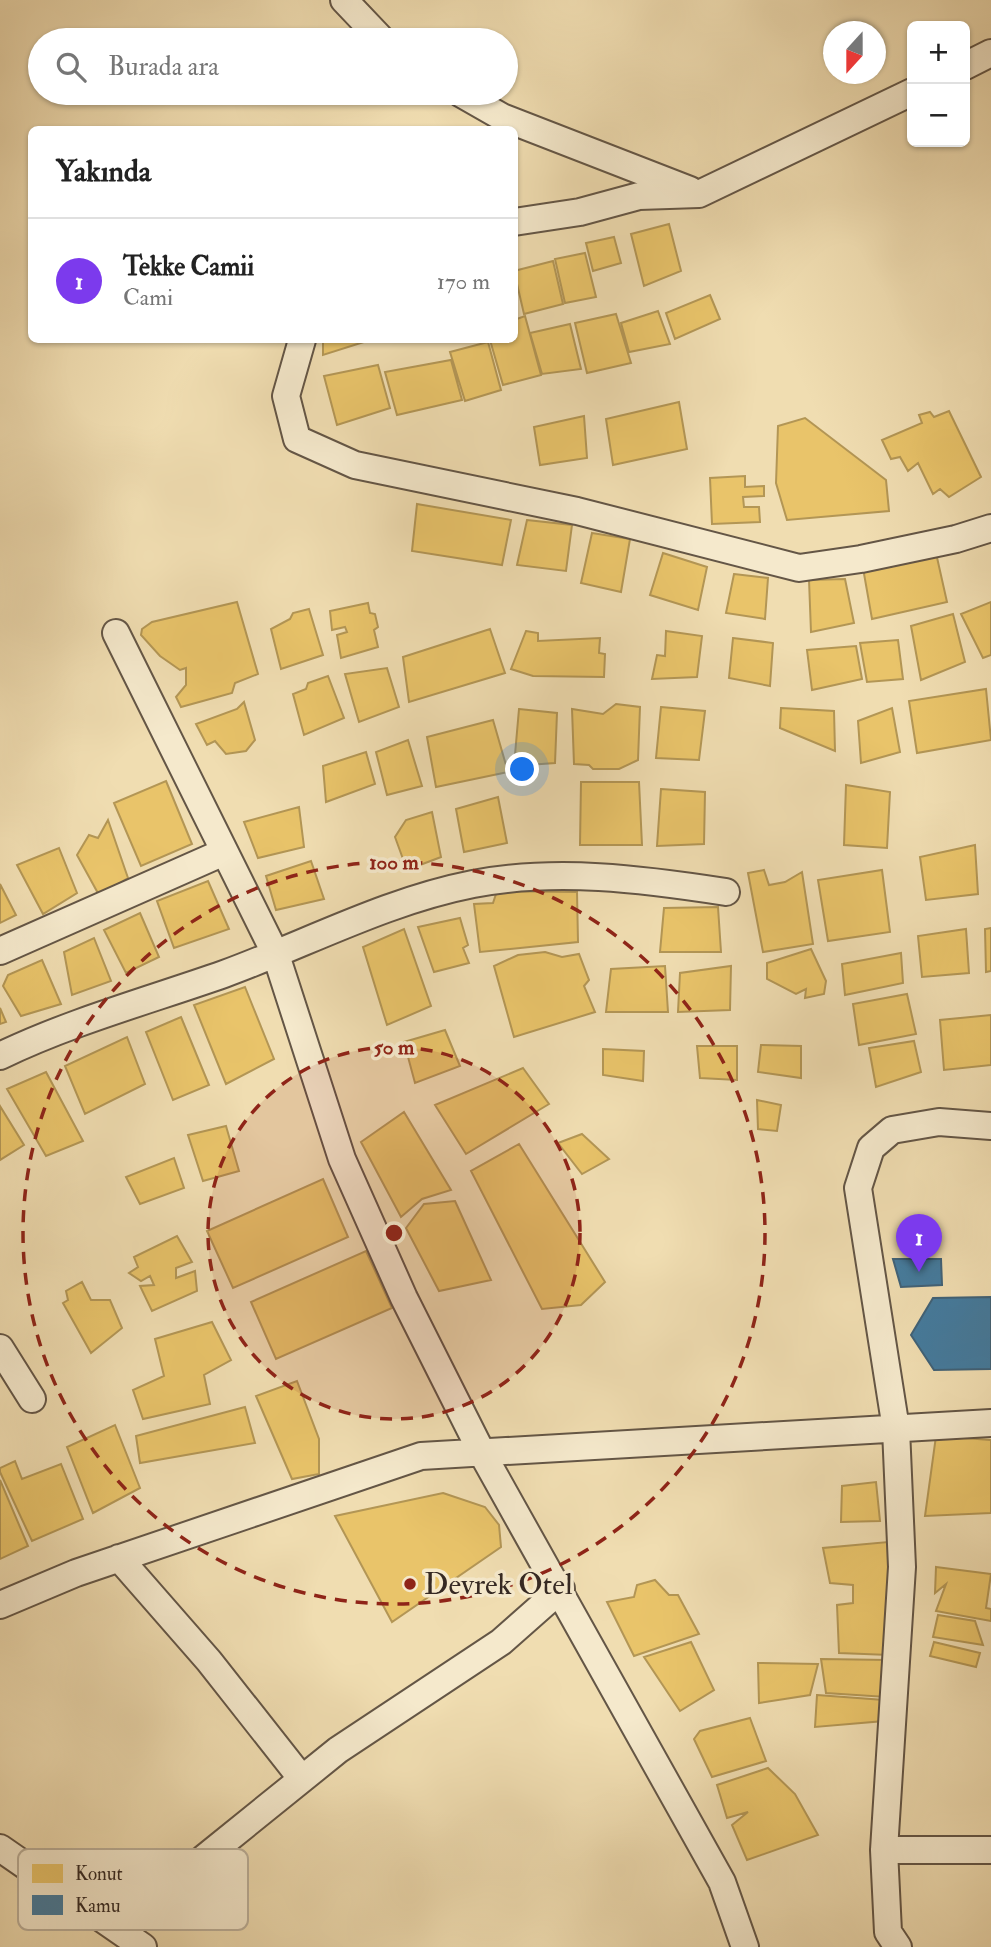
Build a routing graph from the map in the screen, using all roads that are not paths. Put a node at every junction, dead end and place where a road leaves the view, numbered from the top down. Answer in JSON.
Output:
{"nodes":[{"id":1,"x":344,"y":0,"type":"edge"},
{"id":2,"x":371,"y":28,"type":"edge"},
{"id":3,"x":991,"y":53,"type":"edge"},
{"id":4,"x":970,"y":64,"type":"edge"},
{"id":5,"x":907,"y":94,"type":"edge"},
{"id":6,"x":481,"y":105,"type":"edge"},
{"id":7,"x":699,"y":194,"type":"junction"},
{"id":8,"x":518,"y":221,"type":"edge"},
{"id":9,"x":301,"y":343,"type":"edge"},
{"id":10,"x":990,"y":531,"type":"edge"},
{"id":11,"x":116,"y":633,"type":"dead end"},
{"id":12,"x":224,"y":852,"type":"junction"},
{"id":13,"x":726,"y":892,"type":"dead end"},
{"id":14,"x":0,"y":951,"type":"edge"},
{"id":15,"x":276,"y":955,"type":"junction"},
{"id":16,"x":0,"y":1056,"type":"edge"},
{"id":17,"x":991,"y":1126,"type":"edge"},
{"id":18,"x":0,"y":1348,"type":"edge"},
{"id":19,"x":32,"y":1399,"type":"dead end"},
{"id":20,"x":991,"y":1423,"type":"edge"},
{"id":21,"x":896,"y":1429,"type":"junction"},
{"id":22,"x":483,"y":1455,"type":"junction"},
{"id":23,"x":120,"y":1558,"type":"junction"},
{"id":24,"x":561,"y":1590,"type":"junction"},
{"id":25,"x":0,"y":1605,"type":"edge"},
{"id":26,"x":302,"y":1779,"type":"junction"},
{"id":27,"x":0,"y":1848,"type":"edge"},
{"id":28,"x":215,"y":1849,"type":"edge"},
{"id":29,"x":884,"y":1850,"type":"junction"},
{"id":30,"x":991,"y":1850,"type":"edge"},
{"id":31,"x":18,"y":1860,"type":"edge"},
{"id":32,"x":119,"y":1930,"type":"edge"},
{"id":33,"x":143,"y":1947,"type":"edge"},
{"id":34,"x":745,"y":1947,"type":"edge"},
{"id":35,"x":898,"y":1947,"type":"edge"}],
"edges":[{"from":1,"to":2,"type":"street"},
{"from":3,"to":4,"type":"street"},
{"from":5,"to":7,"type":"street"},
{"from":6,"to":7,"type":"street"},
{"from":7,"to":8,"type":"street"},
{"from":9,"to":10,"type":"street"},
{"from":11,"to":12,"type":"street"},
{"from":12,"to":14,"type":"street"},
{"from":12,"to":15,"type":"street"},
{"from":13,"to":15,"type":"street"},
{"from":15,"to":16,"type":"street"},
{"from":15,"to":22,"type":"street"},
{"from":17,"to":21,"type":"street"},
{"from":18,"to":19,"type":"street"},
{"from":20,"to":21,"type":"street"},
{"from":21,"to":22,"type":"street"},
{"from":21,"to":29,"type":"street"},
{"from":22,"to":23,"type":"street"},
{"from":22,"to":24,"type":"street"},
{"from":23,"to":25,"type":"street"},
{"from":23,"to":26,"type":"street"},
{"from":24,"to":26,"type":"street"},
{"from":24,"to":34,"type":"street"},
{"from":26,"to":28,"type":"street"},
{"from":27,"to":31,"type":"street"},
{"from":29,"to":30,"type":"street"},
{"from":29,"to":35,"type":"street"},
{"from":32,"to":33,"type":"street"}]}
